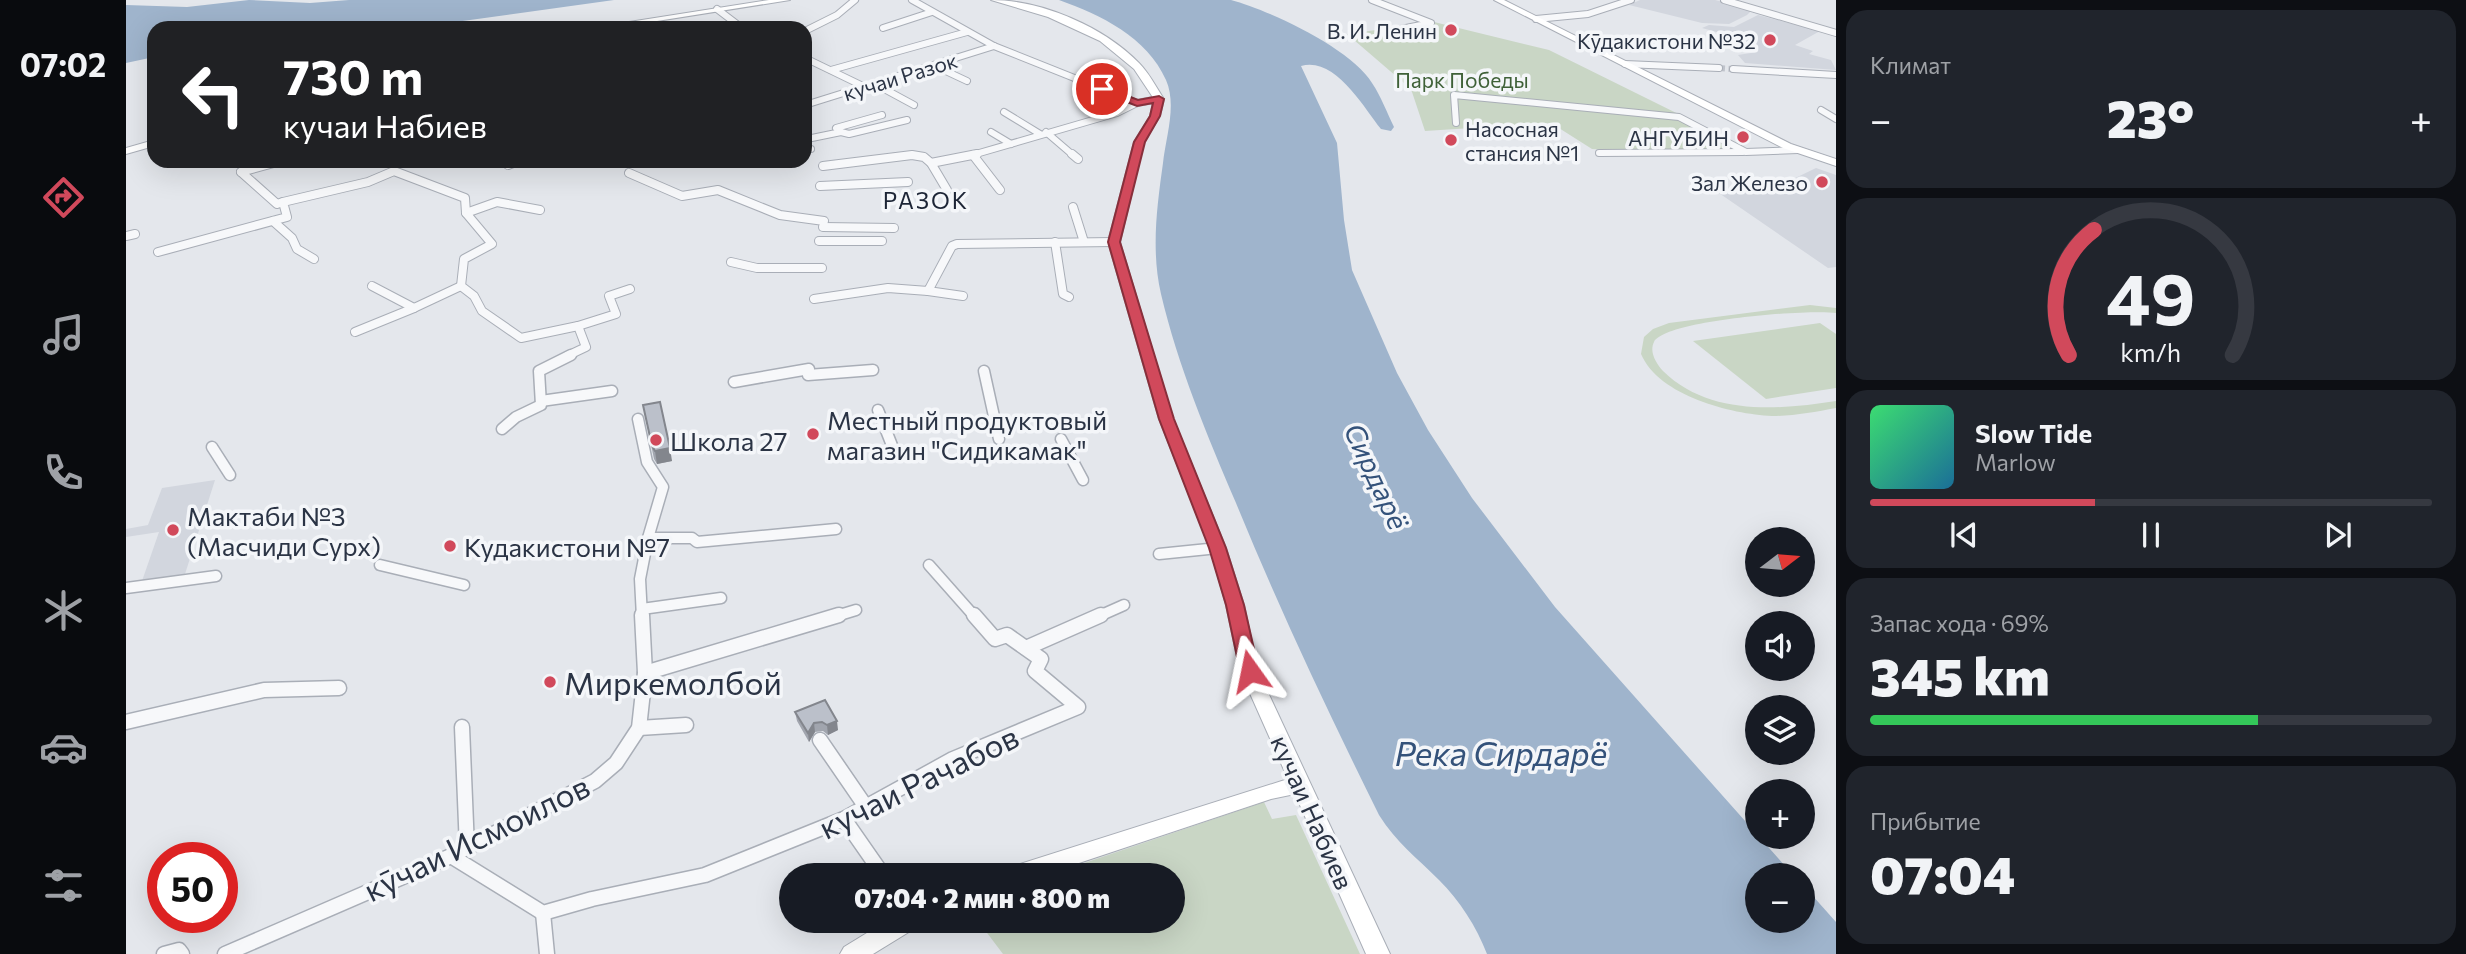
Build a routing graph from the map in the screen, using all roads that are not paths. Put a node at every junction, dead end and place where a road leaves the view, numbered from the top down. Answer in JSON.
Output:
{"nodes":[{"id":1,"x":786,"y":0,"type":"edge"},
{"id":2,"x":855,"y":0,"type":"edge"},
{"id":3,"x":912,"y":0,"type":"edge"},
{"id":4,"x":995,"y":0,"type":"edge"},
{"id":5,"x":1372,"y":0,"type":"edge"},
{"id":6,"x":1498,"y":0,"type":"edge"},
{"id":7,"x":1631,"y":0,"type":"edge"},
{"id":8,"x":1724,"y":0,"type":"edge"},
{"id":9,"x":717,"y":9,"type":"junction"},
{"id":10,"x":932,"y":12,"type":"junction"},
{"id":11,"x":1535,"y":19,"type":"junction"},
{"id":12,"x":640,"y":21,"type":"edge"},
{"id":13,"x":733,"y":21,"type":"edge"},
{"id":14,"x":812,"y":27,"type":"edge"},
{"id":15,"x":883,"y":27,"type":"dead end"},
{"id":16,"x":1401,"y":29,"type":"dead end"},
{"id":17,"x":967,"y":32,"type":"junction"},
{"id":18,"x":1836,"y":33,"type":"edge"},
{"id":19,"x":994,"y":46,"type":"junction"},
{"id":20,"x":812,"y":61,"type":"edge"},
{"id":21,"x":1625,"y":64,"type":"junction"},
{"id":22,"x":935,"y":66,"type":"junction"},
{"id":23,"x":1719,"y":68,"type":"tunnel mouth"},
{"id":24,"x":1732,"y":69,"type":"tunnel mouth"},
{"id":25,"x":831,"y":70,"type":"junction"},
{"id":26,"x":1836,"y":75,"type":"edge"},
{"id":27,"x":967,"y":81,"type":"dead end"},
{"id":28,"x":877,"y":85,"type":"junction"},
{"id":29,"x":867,"y":88,"type":"junction"},
{"id":30,"x":1159,"y":99,"type":"junction"},
{"id":31,"x":812,"y":103,"type":"edge"},
{"id":32,"x":1137,"y":103,"type":"junction"},
{"id":33,"x":914,"y":105,"type":"dead end"},
{"id":34,"x":1821,"y":110,"type":"dead end"},
{"id":35,"x":1004,"y":112,"type":"dead end"},
{"id":36,"x":882,"y":115,"type":"dead end"},
{"id":37,"x":1836,"y":119,"type":"edge"},
{"id":38,"x":907,"y":120,"type":"dead end"},
{"id":39,"x":1456,"y":123,"type":"dead end"},
{"id":40,"x":841,"y":132,"type":"junction"},
{"id":41,"x":991,"y":132,"type":"dead end"},
{"id":42,"x":1043,"y":133,"type":"junction"},
{"id":43,"x":812,"y":138,"type":"edge"},
{"id":44,"x":1011,"y":144,"type":"junction"},
{"id":45,"x":147,"y":145,"type":"edge"},
{"id":46,"x":1798,"y":150,"type":"junction"},
{"id":47,"x":126,"y":151,"type":"edge"},
{"id":48,"x":1746,"y":152,"type":"junction"},
{"id":49,"x":1600,"y":153,"type":"dead end"},
{"id":50,"x":973,"y":155,"type":"junction"},
{"id":51,"x":1079,"y":159,"type":"dead end"},
{"id":52,"x":930,"y":163,"type":"junction"},
{"id":53,"x":1836,"y":163,"type":"edge"},
{"id":54,"x":823,"y":166,"type":"dead end"},
{"id":55,"x":256,"y":168,"type":"edge"},
{"id":56,"x":629,"y":173,"type":"dead end"},
{"id":57,"x":908,"y":182,"type":"dead end"},
{"id":58,"x":820,"y":186,"type":"dead end"},
{"id":59,"x":947,"y":190,"type":"dead end"},
{"id":60,"x":1000,"y":190,"type":"dead end"},
{"id":61,"x":283,"y":202,"type":"junction"},
{"id":62,"x":1073,"y":207,"type":"dead end"},
{"id":63,"x":540,"y":210,"type":"dead end"},
{"id":64,"x":466,"y":213,"type":"junction"},
{"id":65,"x":273,"y":221,"type":"junction"},
{"id":66,"x":894,"y":228,"type":"dead end"},
{"id":67,"x":819,"y":241,"type":"dead end"},
{"id":68,"x":882,"y":241,"type":"dead end"},
{"id":69,"x":1055,"y":242,"type":"junction"},
{"id":70,"x":1084,"y":242,"type":"junction"},
{"id":71,"x":1114,"y":242,"type":"junction"},
{"id":72,"x":158,"y":252,"type":"dead end"},
{"id":73,"x":314,"y":259,"type":"dead end"},
{"id":74,"x":731,"y":262,"type":"dead end"},
{"id":75,"x":822,"y":268,"type":"dead end"},
{"id":76,"x":372,"y":286,"type":"dead end"},
{"id":77,"x":461,"y":286,"type":"junction"},
{"id":78,"x":630,"y":289,"type":"dead end"},
{"id":79,"x":928,"y":291,"type":"junction"},
{"id":80,"x":963,"y":296,"type":"dead end"},
{"id":81,"x":1069,"y":297,"type":"dead end"},
{"id":82,"x":814,"y":299,"type":"dead end"},
{"id":83,"x":414,"y":308,"type":"junction"},
{"id":84,"x":578,"y":326,"type":"junction"},
{"id":85,"x":355,"y":332,"type":"dead end"},
{"id":86,"x":873,"y":370,"type":"dead end"},
{"id":87,"x":984,"y":371,"type":"dead end"},
{"id":88,"x":734,"y":382,"type":"dead end"},
{"id":89,"x":612,"y":391,"type":"dead end"},
{"id":90,"x":541,"y":401,"type":"junction"},
{"id":91,"x":877,"y":410,"type":"dead end"},
{"id":92,"x":638,"y":419,"type":"dead end"},
{"id":93,"x":502,"y":429,"type":"dead end"},
{"id":94,"x":999,"y":439,"type":"dead end"},
{"id":95,"x":1061,"y":439,"type":"dead end"},
{"id":96,"x":212,"y":447,"type":"dead end"},
{"id":97,"x":893,"y":448,"type":"dead end"},
{"id":98,"x":230,"y":475,"type":"dead end"},
{"id":99,"x":1083,"y":480,"type":"dead end"},
{"id":100,"x":836,"y":529,"type":"dead end"},
{"id":101,"x":648,"y":538,"type":"junction"},
{"id":102,"x":1218,"y":548,"type":"junction"},
{"id":103,"x":1159,"y":554,"type":"dead end"},
{"id":104,"x":380,"y":565,"type":"dead end"},
{"id":105,"x":929,"y":565,"type":"dead end"},
{"id":106,"x":216,"y":576,"type":"dead end"},
{"id":107,"x":464,"y":585,"type":"dead end"},
{"id":108,"x":126,"y":588,"type":"edge"},
{"id":109,"x":721,"y":598,"type":"dead end"},
{"id":110,"x":1124,"y":605,"type":"dead end"},
{"id":111,"x":642,"y":609,"type":"junction"},
{"id":112,"x":856,"y":610,"type":"dead end"},
{"id":113,"x":1026,"y":648,"type":"junction"},
{"id":114,"x":645,"y":673,"type":"junction"},
{"id":115,"x":339,"y":688,"type":"dead end"},
{"id":116,"x":126,"y":722,"type":"edge"},
{"id":117,"x":686,"y":725,"type":"dead end"},
{"id":118,"x":462,"y":727,"type":"dead end"},
{"id":119,"x":639,"y":728,"type":"junction"},
{"id":120,"x":820,"y":740,"type":"dead end"},
{"id":121,"x":1299,"y":785,"type":"junction"},
{"id":122,"x":866,"y":807,"type":"junction"},
{"id":123,"x":844,"y":819,"type":"junction"},
{"id":124,"x":467,"y":848,"type":"junction"},
{"id":125,"x":451,"y":856,"type":"junction"},
{"id":126,"x":875,"y":863,"type":"edge"},
{"id":127,"x":1051,"y":863,"type":"edge"},
{"id":128,"x":543,"y":913,"type":"junction"},
{"id":129,"x":887,"y":933,"type":"edge"},
{"id":130,"x":164,"y":954,"type":"edge"},
{"id":131,"x":182,"y":954,"type":"edge"},
{"id":132,"x":225,"y":954,"type":"edge"},
{"id":133,"x":547,"y":954,"type":"edge"},
{"id":134,"x":852,"y":954,"type":"edge"},
{"id":135,"x":1378,"y":954,"type":"edge"}],
"edges":[{"from":1,"to":9,"type":"main road"},
{"from":2,"to":14,"type":"street"},
{"from":3,"to":10,"type":"street"},
{"from":4,"to":30,"type":"main road"},
{"from":5,"to":16,"type":"street"},
{"from":6,"to":11,"type":"main road"},
{"from":7,"to":11,"type":"street"},
{"from":8,"to":18,"type":"street"},
{"from":9,"to":12,"type":"main road"},
{"from":9,"to":13,"type":"street"},
{"from":10,"to":15,"type":"street"},
{"from":10,"to":17,"type":"street"},
{"from":11,"to":21,"type":"main road"},
{"from":17,"to":19,"type":"street"},
{"from":17,"to":25,"type":"street"},
{"from":19,"to":22,"type":"street","name":"кучаи Разок"},
{"from":19,"to":32,"type":"street"},
{"from":20,"to":25,"type":"street"},
{"from":21,"to":23,"type":"street"},
{"from":21,"to":46,"type":"main road"},
{"from":22,"to":27,"type":"street"},
{"from":22,"to":28,"type":"street","name":"кучаи Разок"},
{"from":24,"to":26,"type":"street"},
{"from":25,"to":29,"type":"street"},
{"from":28,"to":29,"type":"street","name":"кучаи Разок"},
{"from":28,"to":33,"type":"street"},
{"from":29,"to":31,"type":"street","name":"кучаи Разок"},
{"from":30,"to":32,"type":"street"},
{"from":30,"to":71,"type":"main road"},
{"from":32,"to":42,"type":"street"},
{"from":34,"to":37,"type":"street"},
{"from":35,"to":42,"type":"street"},
{"from":36,"to":40,"type":"street"},
{"from":38,"to":40,"type":"street"},
{"from":39,"to":48,"type":"street"},
{"from":40,"to":43,"type":"street"},
{"from":41,"to":44,"type":"street"},
{"from":42,"to":44,"type":"street"},
{"from":42,"to":51,"type":"street"},
{"from":44,"to":50,"type":"street"},
{"from":45,"to":47,"type":"main road"},
{"from":46,"to":48,"type":"street"},
{"from":46,"to":53,"type":"main road"},
{"from":48,"to":49,"type":"street"},
{"from":50,"to":52,"type":"street"},
{"from":50,"to":60,"type":"street"},
{"from":52,"to":54,"type":"street"},
{"from":52,"to":59,"type":"street"},
{"from":55,"to":61,"type":"street"},
{"from":56,"to":66,"type":"street"},
{"from":57,"to":58,"type":"street"},
{"from":61,"to":64,"type":"street"},
{"from":61,"to":65,"type":"street"},
{"from":62,"to":70,"type":"street"},
{"from":63,"to":64,"type":"street"},
{"from":64,"to":77,"type":"street"},
{"from":65,"to":72,"type":"street"},
{"from":65,"to":73,"type":"street"},
{"from":67,"to":68,"type":"street"},
{"from":69,"to":70,"type":"street"},
{"from":69,"to":79,"type":"street"},
{"from":69,"to":81,"type":"street"},
{"from":70,"to":71,"type":"street"},
{"from":71,"to":102,"type":"main road","name":"кучаи Набиев"},
{"from":74,"to":75,"type":"street"},
{"from":76,"to":83,"type":"street"},
{"from":77,"to":83,"type":"street"},
{"from":77,"to":84,"type":"street"},
{"from":78,"to":84,"type":"street"},
{"from":79,"to":80,"type":"street"},
{"from":79,"to":82,"type":"street"},
{"from":83,"to":85,"type":"street"},
{"from":84,"to":90,"type":"street"},
{"from":86,"to":88,"type":"street"},
{"from":87,"to":94,"type":"street"},
{"from":89,"to":90,"type":"street"},
{"from":90,"to":93,"type":"street"},
{"from":91,"to":97,"type":"street"},
{"from":92,"to":101,"type":"street","name":"кӯчаи Исмоилов"},
{"from":95,"to":99,"type":"street"},
{"from":96,"to":98,"type":"street"},
{"from":100,"to":101,"type":"street"},
{"from":101,"to":111,"type":"street","name":"кӯчаи Исмоилов"},
{"from":102,"to":103,"type":"street"},
{"from":102,"to":121,"type":"main road","name":"кучаи Набиев"},
{"from":104,"to":107,"type":"street"},
{"from":105,"to":113,"type":"street"},
{"from":106,"to":108,"type":"street"},
{"from":109,"to":111,"type":"street"},
{"from":110,"to":113,"type":"street"},
{"from":111,"to":114,"type":"street","name":"кӯчаи Исмоилов"},
{"from":112,"to":114,"type":"street"},
{"from":113,"to":122,"type":"street","name":"кучаи Рачабов"},
{"from":114,"to":119,"type":"street","name":"кӯчаи Исмоилов"},
{"from":115,"to":116,"type":"street"},
{"from":117,"to":119,"type":"street"},
{"from":118,"to":124,"type":"street"},
{"from":119,"to":124,"type":"street","name":"кӯчаи Исмоилов"},
{"from":120,"to":122,"type":"street"},
{"from":121,"to":127,"type":"main road"},
{"from":121,"to":135,"type":"main road","name":"кучаи Набиев"},
{"from":122,"to":123,"type":"street","name":"кучаи Рачабов"},
{"from":123,"to":126,"type":"street"},
{"from":123,"to":128,"type":"street","name":"кучаи Рачабов"},
{"from":124,"to":125,"type":"street","name":"кӯчаи Исмоилов"},
{"from":125,"to":128,"type":"street"},
{"from":125,"to":132,"type":"street","name":"кӯчаи Исмоилов"},
{"from":128,"to":133,"type":"street"},
{"from":129,"to":134,"type":"main road"},
{"from":130,"to":131,"type":"street"}]}
